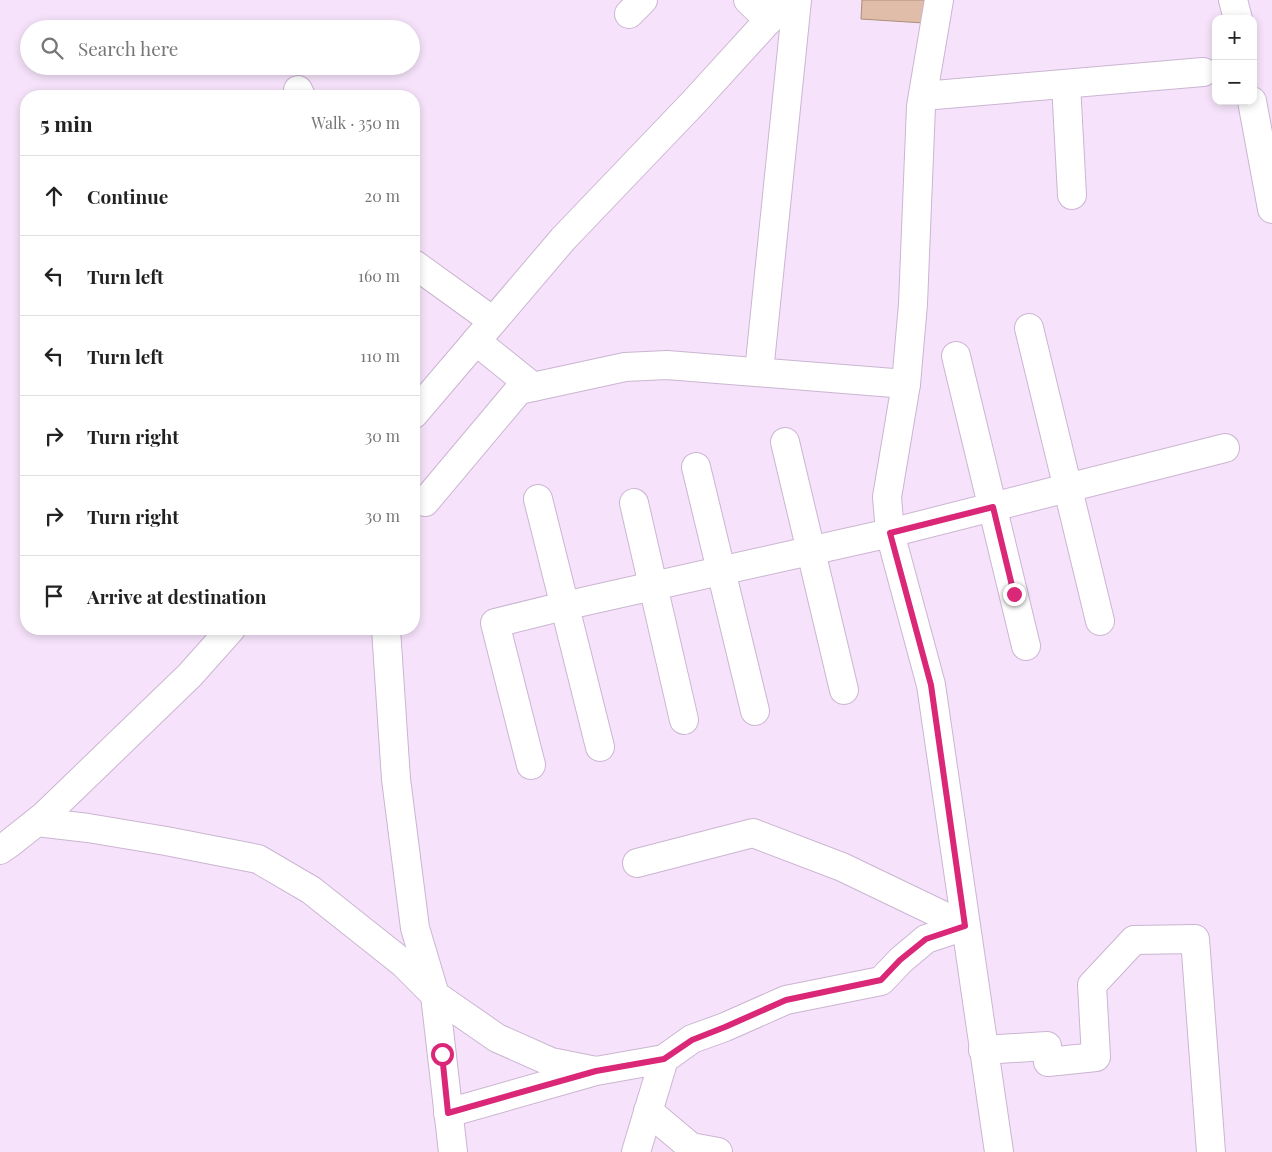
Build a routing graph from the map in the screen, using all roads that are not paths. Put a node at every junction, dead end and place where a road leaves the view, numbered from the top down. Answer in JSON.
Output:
{"nodes":[{"id":1,"x":748,"y":0,"type":"edge"},
{"id":2,"x":797,"y":0,"type":"edge"},
{"id":3,"x":939,"y":0,"type":"edge"},
{"id":4,"x":1233,"y":0,"type":"edge"},
{"id":5,"x":778,"y":10,"type":"edge"},
{"id":6,"x":1237,"y":15,"type":"edge"},
{"id":7,"x":1203,"y":72,"type":"dead end"},
{"id":8,"x":1066,"y":84,"type":"junction"},
{"id":9,"x":923,"y":96,"type":"junction"},
{"id":10,"x":1253,"y":105,"type":"edge"},
{"id":11,"x":1072,"y":196,"type":"dead end"},
{"id":12,"x":1272,"y":209,"type":"edge"},
{"id":13,"x":420,"y":270,"type":"edge"},
{"id":14,"x":1029,"y":328,"type":"dead end"},
{"id":15,"x":485,"y":331,"type":"junction"},
{"id":16,"x":956,"y":356,"type":"dead end"},
{"id":17,"x":759,"y":372,"type":"junction"},
{"id":18,"x":906,"y":384,"type":"junction"},
{"id":19,"x":532,"y":387,"type":"junction"},
{"id":20,"x":420,"y":407,"type":"edge"},
{"id":21,"x":785,"y":442,"type":"dead end"},
{"id":22,"x":1225,"y":448,"type":"dead end"},
{"id":23,"x":696,"y":467,"type":"dead end"},
{"id":24,"x":1068,"y":488,"type":"junction"},
{"id":25,"x":538,"y":499,"type":"dead end"},
{"id":26,"x":425,"y":502,"type":"dead end"},
{"id":27,"x":634,"y":503,"type":"dead end"},
{"id":28,"x":993,"y":507,"type":"junction"},
{"id":29,"x":890,"y":533,"type":"junction"},
{"id":30,"x":811,"y":551,"type":"junction"},
{"id":31,"x":721,"y":571,"type":"junction"},
{"id":32,"x":653,"y":586,"type":"junction"},
{"id":33,"x":564,"y":606,"type":"junction"},
{"id":34,"x":1100,"y":621,"type":"dead end"},
{"id":35,"x":227,"y":635,"type":"edge"},
{"id":36,"x":386,"y":635,"type":"edge"},
{"id":37,"x":1026,"y":646,"type":"dead end"},
{"id":38,"x":844,"y":690,"type":"dead end"},
{"id":39,"x":755,"y":711,"type":"dead end"},
{"id":40,"x":684,"y":720,"type":"dead end"},
{"id":41,"x":600,"y":747,"type":"dead end"},
{"id":42,"x":531,"y":765,"type":"dead end"},
{"id":43,"x":37,"y":822,"type":"junction"},
{"id":44,"x":0,"y":850,"type":"edge"},
{"id":45,"x":637,"y":863,"type":"dead end"},
{"id":46,"x":965,"y":926,"type":"junction"},
{"id":47,"x":435,"y":995,"type":"junction"},
{"id":48,"x":984,"y":1050,"type":"junction"},
{"id":49,"x":664,"y":1059,"type":"junction"},
{"id":50,"x":596,"y":1071,"type":"junction"},
{"id":51,"x":648,"y":1111,"type":"junction"},
{"id":52,"x":448,"y":1113,"type":"junction"},
{"id":53,"x":453,"y":1152,"type":"edge"},
{"id":54,"x":636,"y":1152,"type":"edge"},
{"id":55,"x":718,"y":1152,"type":"edge"},
{"id":56,"x":999,"y":1152,"type":"edge"},
{"id":57,"x":1211,"y":1152,"type":"edge"}],
"edges":[{"from":1,"to":5,"type":"street"},
{"from":2,"to":17,"type":"street"},
{"from":3,"to":9,"type":"street"},
{"from":4,"to":6,"type":"street"},
{"from":5,"to":15,"type":"street"},
{"from":7,"to":8,"type":"street"},
{"from":8,"to":9,"type":"street"},
{"from":8,"to":11,"type":"street"},
{"from":9,"to":18,"type":"street"},
{"from":10,"to":12,"type":"street"},
{"from":13,"to":15,"type":"street"},
{"from":14,"to":24,"type":"street"},
{"from":15,"to":19,"type":"street"},
{"from":15,"to":20,"type":"street"},
{"from":16,"to":28,"type":"street"},
{"from":17,"to":18,"type":"street"},
{"from":17,"to":19,"type":"street"},
{"from":18,"to":29,"type":"street"},
{"from":19,"to":26,"type":"street"},
{"from":21,"to":30,"type":"street"},
{"from":22,"to":24,"type":"street"},
{"from":23,"to":31,"type":"street"},
{"from":24,"to":28,"type":"street"},
{"from":24,"to":34,"type":"street"},
{"from":25,"to":33,"type":"street"},
{"from":27,"to":32,"type":"street"},
{"from":28,"to":29,"type":"street"},
{"from":28,"to":37,"type":"street"},
{"from":29,"to":30,"type":"street"},
{"from":29,"to":46,"type":"street"},
{"from":30,"to":31,"type":"street"},
{"from":30,"to":38,"type":"street"},
{"from":31,"to":32,"type":"street"},
{"from":31,"to":39,"type":"street"},
{"from":32,"to":33,"type":"street"},
{"from":32,"to":40,"type":"street"},
{"from":33,"to":41,"type":"street"},
{"from":33,"to":42,"type":"street"},
{"from":35,"to":43,"type":"street"},
{"from":36,"to":47,"type":"street"},
{"from":43,"to":44,"type":"street"},
{"from":43,"to":47,"type":"street"},
{"from":45,"to":46,"type":"street"},
{"from":46,"to":48,"type":"street"},
{"from":46,"to":49,"type":"street"},
{"from":47,"to":50,"type":"street"},
{"from":47,"to":52,"type":"street"},
{"from":48,"to":56,"type":"street"},
{"from":48,"to":57,"type":"street"},
{"from":49,"to":50,"type":"street"},
{"from":49,"to":51,"type":"street"},
{"from":50,"to":52,"type":"street"},
{"from":51,"to":54,"type":"street"},
{"from":51,"to":55,"type":"street"},
{"from":52,"to":53,"type":"street"}]}
